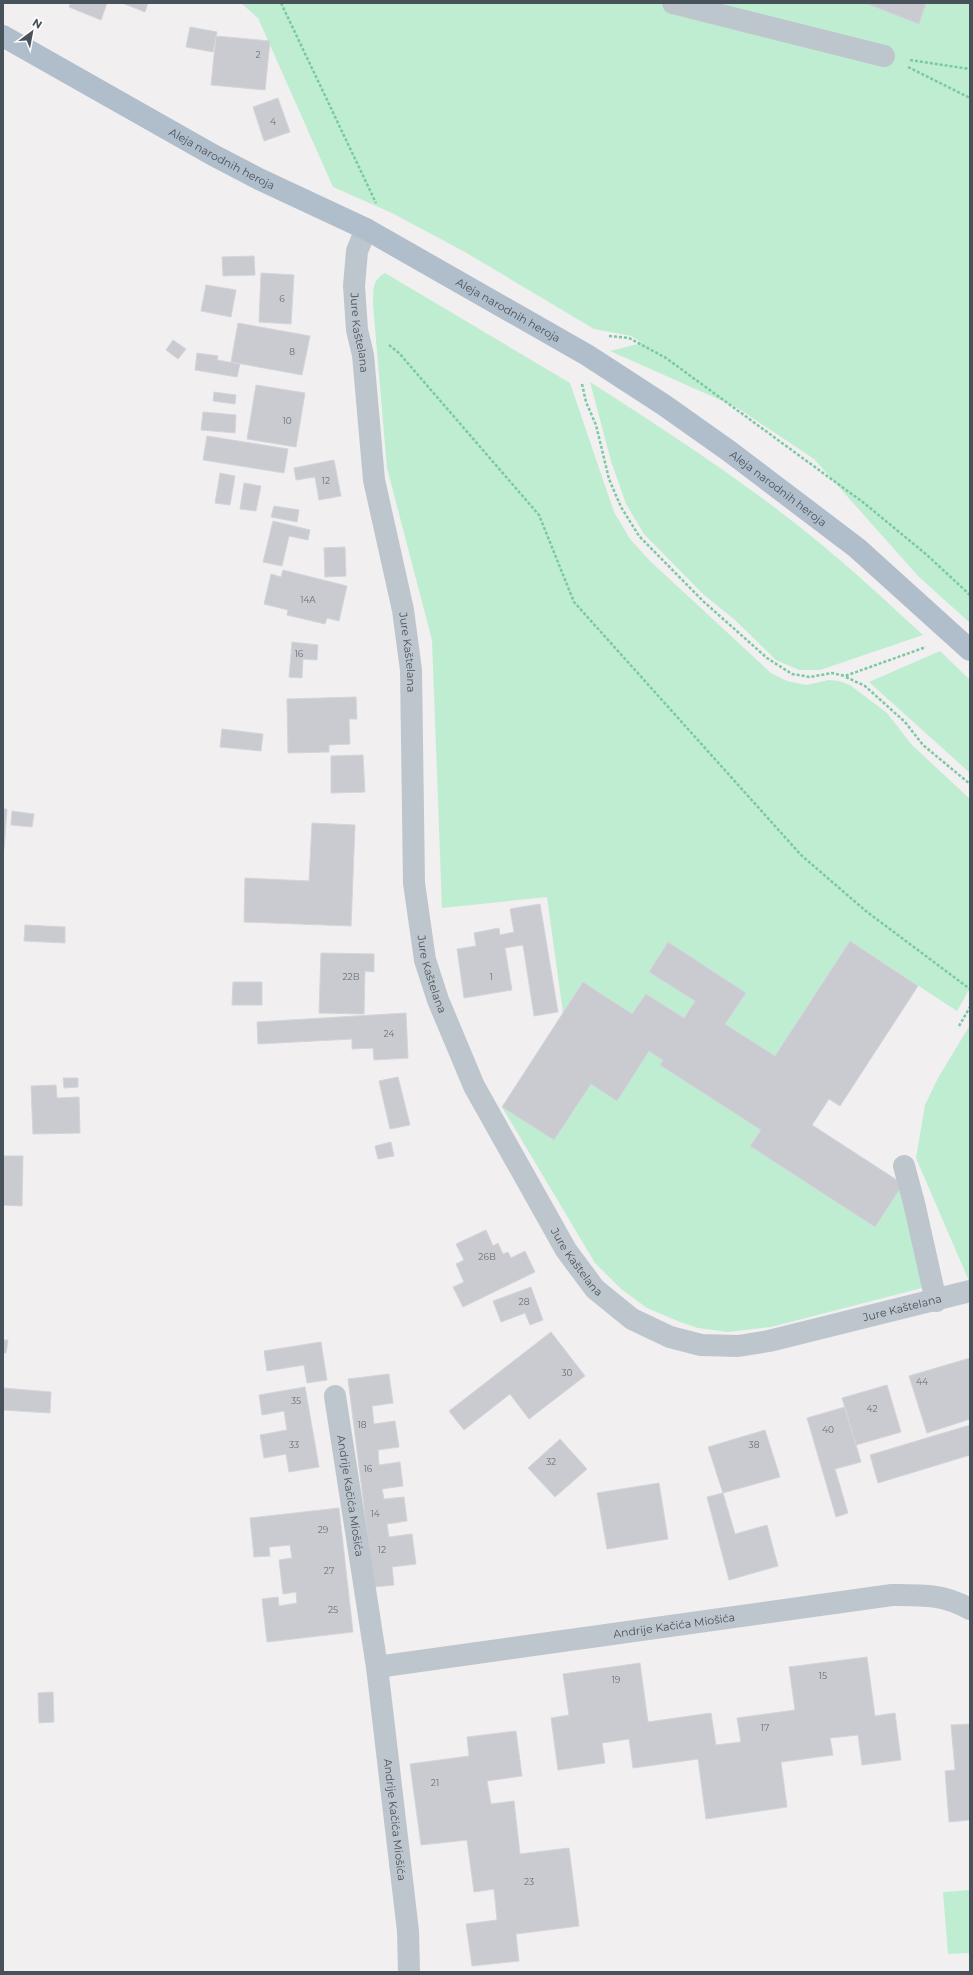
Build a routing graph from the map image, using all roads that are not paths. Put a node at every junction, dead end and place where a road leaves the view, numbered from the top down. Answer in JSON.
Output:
{"nodes":[{"id":1,"x":673,"y":3,"type":"edge"},
{"id":2,"x":3,"y":36,"type":"edge"},
{"id":3,"x":884,"y":56,"type":"road end"},
{"id":4,"x":366,"y":229,"type":"junction"},
{"id":5,"x":963,"y":643,"type":"edge"},
{"id":6,"x":904,"y":1166,"type":"dead end"},
{"id":7,"x":970,"y":1292,"type":"edge"},
{"id":8,"x":936,"y":1301,"type":"junction"},
{"id":9,"x":335,"y":1396,"type":"dead end"},
{"id":10,"x":970,"y":1609,"type":"edge"},
{"id":11,"x":377,"y":1667,"type":"junction"},
{"id":12,"x":409,"y":1972,"type":"edge"}],
"edges":[{"from":1,"to":3,"type":"street"},
{"from":2,"to":4,"type":"main road","name":"Aleja narodnih heroja"},
{"from":4,"to":5,"type":"main road","name":"Aleja narodnih heroja"},
{"from":4,"to":8,"type":"street","name":"Jure Kaštelana"},
{"from":6,"to":8,"type":"street"},
{"from":7,"to":8,"type":"street","name":"Jure Kaštelana"},
{"from":9,"to":11,"type":"street","name":"Andrije Kačića Miošića"},
{"from":10,"to":11,"type":"street","name":"Andrije Kačića Miošića"},
{"from":11,"to":12,"type":"street","name":"Andrije Kačića Miošića"}]}
